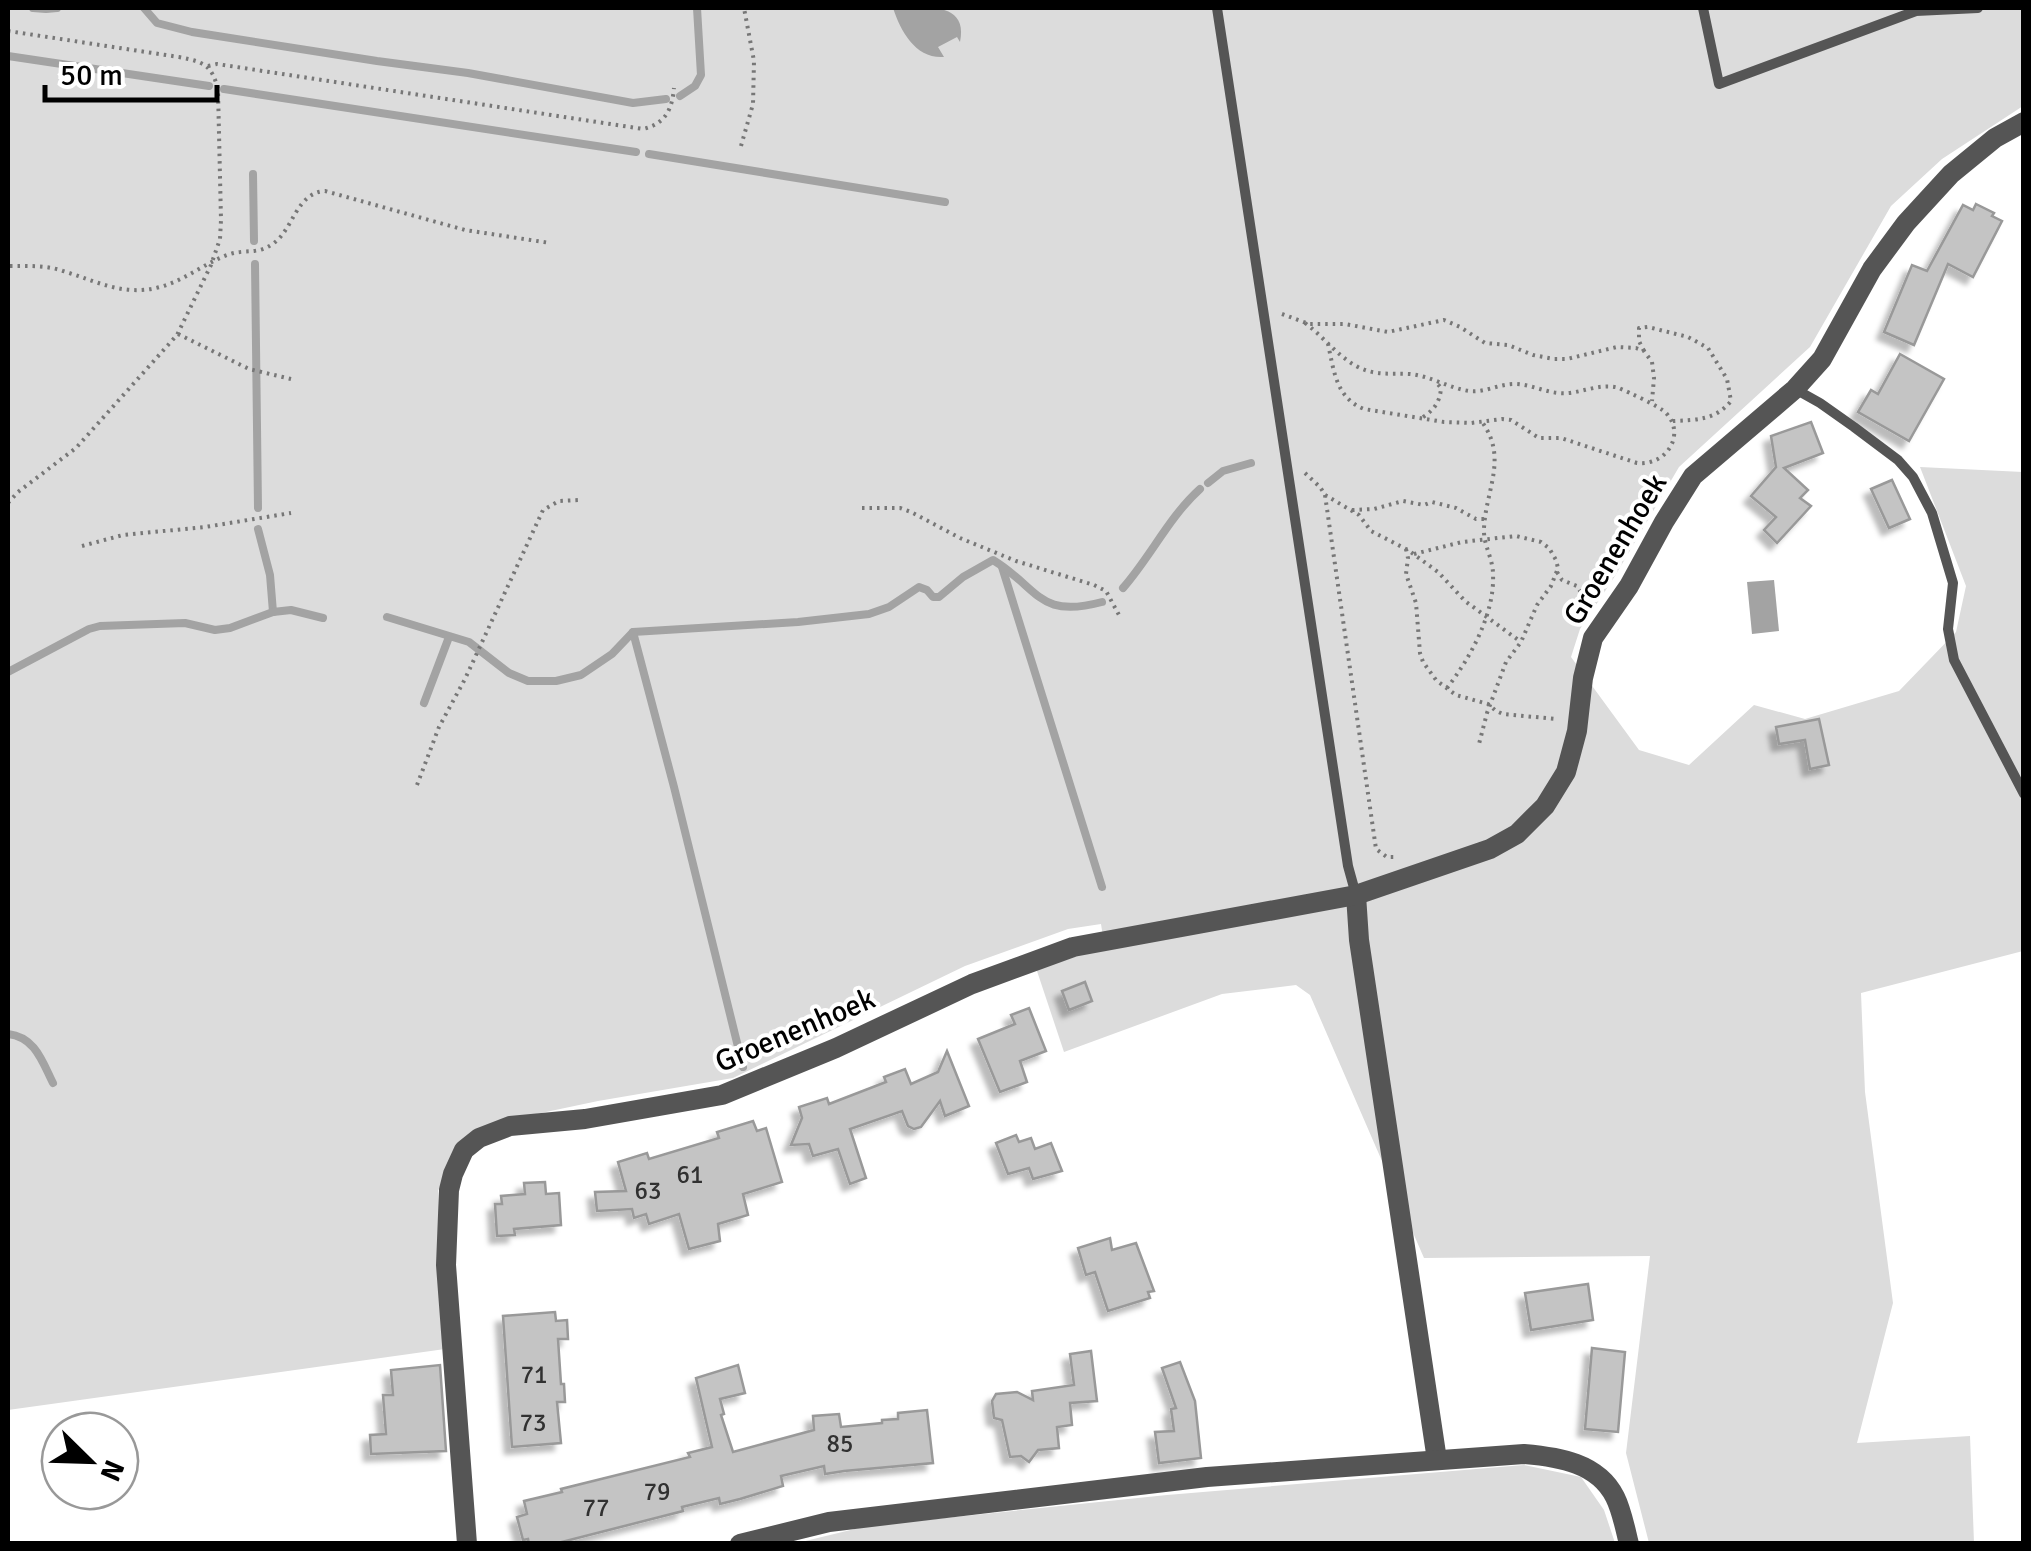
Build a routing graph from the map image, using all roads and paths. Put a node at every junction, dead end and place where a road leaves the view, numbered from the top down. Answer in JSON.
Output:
{"nodes":[{"id":1,"x":744,"y":8,"type":"edge"},
{"id":2,"x":1217,"y":8,"type":"edge"},
{"id":3,"x":1703,"y":8,"type":"edge"},
{"id":4,"x":1978,"y":8,"type":"edge"},
{"id":5,"x":8,"y":31,"type":"edge"},
{"id":6,"x":208,"y":66,"type":"junction"},
{"id":7,"x":674,"y":88,"type":"dead end"},
{"id":8,"x":2024,"y":122,"type":"edge"},
{"id":9,"x":741,"y":146,"type":"dead end"},
{"id":10,"x":550,"y":242,"type":"dead end"},
{"id":11,"x":211,"y":264,"type":"junction"},
{"id":12,"x":10,"y":266,"type":"edge"},
{"id":13,"x":1262,"y":301,"type":"junction"},
{"id":14,"x":1306,"y":323,"type":"junction"},
{"id":15,"x":178,"y":334,"type":"junction"},
{"id":16,"x":1328,"y":344,"type":"junction"},
{"id":17,"x":1644,"y":351,"type":"junction"},
{"id":18,"x":291,"y":378,"type":"dead end"},
{"id":19,"x":1436,"y":382,"type":"junction"},
{"id":20,"x":1794,"y":389,"type":"junction"},
{"id":21,"x":1652,"y":402,"type":"junction"},
{"id":22,"x":1421,"y":418,"type":"junction"},
{"id":23,"x":1672,"y":421,"type":"junction"},
{"id":24,"x":1482,"y":422,"type":"junction"},
{"id":25,"x":1287,"y":465,"type":"junction"},
{"id":26,"x":1324,"y":496,"type":"junction"},
{"id":27,"x":580,"y":500,"type":"dead end"},
{"id":28,"x":8,"y":503,"type":"edge"},
{"id":29,"x":862,"y":508,"type":"dead end"},
{"id":30,"x":1352,"y":510,"type":"junction"},
{"id":31,"x":291,"y":513,"type":"dead end"},
{"id":32,"x":1485,"y":519,"type":"junction"},
{"id":33,"x":1484,"y":538,"type":"junction"},
{"id":34,"x":82,"y":546,"type":"dead end"},
{"id":35,"x":1406,"y":548,"type":"junction"},
{"id":36,"x":1414,"y":554,"type":"junction"},
{"id":37,"x":1557,"y":572,"type":"junction"},
{"id":38,"x":1120,"y":615,"type":"dead end"},
{"id":39,"x":1486,"y":615,"type":"junction"},
{"id":40,"x":1579,"y":617,"type":"dead end"},
{"id":41,"x":1521,"y":642,"type":"junction"},
{"id":42,"x":1446,"y":688,"type":"junction"},
{"id":43,"x":1491,"y":706,"type":"junction"},
{"id":44,"x":1558,"y":706,"type":"dead end"},
{"id":45,"x":1480,"y":744,"type":"dead end"},
{"id":46,"x":417,"y":785,"type":"dead end"},
{"id":47,"x":2024,"y":794,"type":"edge"},
{"id":48,"x":1404,"y":854,"type":"dead end"},
{"id":49,"x":1356,"y":895,"type":"junction"},
{"id":50,"x":1437,"y":1460,"type":"junction"},
{"id":51,"x":467,"y":1544,"type":"edge"},
{"id":52,"x":740,"y":1544,"type":"edge"},
{"id":53,"x":1628,"y":1544,"type":"edge"}],
"edges":[{"from":1,"to":9,"type":"path"},
{"from":2,"to":13,"type":"lane"},
{"from":3,"to":4,"type":"lane"},
{"from":5,"to":6,"type":"path"},
{"from":6,"to":7,"type":"path"},
{"from":6,"to":11,"type":"path"},
{"from":8,"to":20,"type":"street","name":"Groenenhoek"},
{"from":10,"to":11,"type":"path"},
{"from":11,"to":12,"type":"path"},
{"from":11,"to":15,"type":"path"},
{"from":13,"to":14,"type":"path"},
{"from":13,"to":25,"type":"lane"},
{"from":14,"to":16,"type":"path"},
{"from":14,"to":17,"type":"path"},
{"from":15,"to":18,"type":"path"},
{"from":15,"to":28,"type":"path"},
{"from":16,"to":19,"type":"path"},
{"from":16,"to":22,"type":"path"},
{"from":17,"to":21,"type":"path"},
{"from":17,"to":23,"type":"path"},
{"from":19,"to":21,"type":"path"},
{"from":19,"to":22,"type":"path"},
{"from":20,"to":47,"type":"lane"},
{"from":20,"to":49,"type":"street","name":"Groenenhoek"},
{"from":21,"to":23,"type":"path"},
{"from":22,"to":24,"type":"path"},
{"from":23,"to":24,"type":"path"},
{"from":24,"to":32,"type":"path"},
{"from":25,"to":26,"type":"path"},
{"from":25,"to":49,"type":"lane"},
{"from":26,"to":30,"type":"path"},
{"from":26,"to":48,"type":"path"},
{"from":27,"to":46,"type":"path"},
{"from":29,"to":38,"type":"path"},
{"from":30,"to":32,"type":"path"},
{"from":30,"to":35,"type":"path"},
{"from":31,"to":34,"type":"path"},
{"from":32,"to":33,"type":"path"},
{"from":33,"to":36,"type":"path"},
{"from":33,"to":37,"type":"path"},
{"from":33,"to":39,"type":"path"},
{"from":35,"to":36,"type":"path"},
{"from":35,"to":42,"type":"path"},
{"from":36,"to":39,"type":"path"},
{"from":37,"to":40,"type":"path"},
{"from":37,"to":41,"type":"path"},
{"from":39,"to":41,"type":"path"},
{"from":39,"to":42,"type":"path"},
{"from":41,"to":43,"type":"path"},
{"from":42,"to":43,"type":"path"},
{"from":43,"to":44,"type":"path"},
{"from":43,"to":45,"type":"path"},
{"from":49,"to":50,"type":"street"},
{"from":49,"to":51,"type":"street","name":"Groenenhoek"},
{"from":50,"to":52,"type":"street"},
{"from":50,"to":53,"type":"street"}]}
